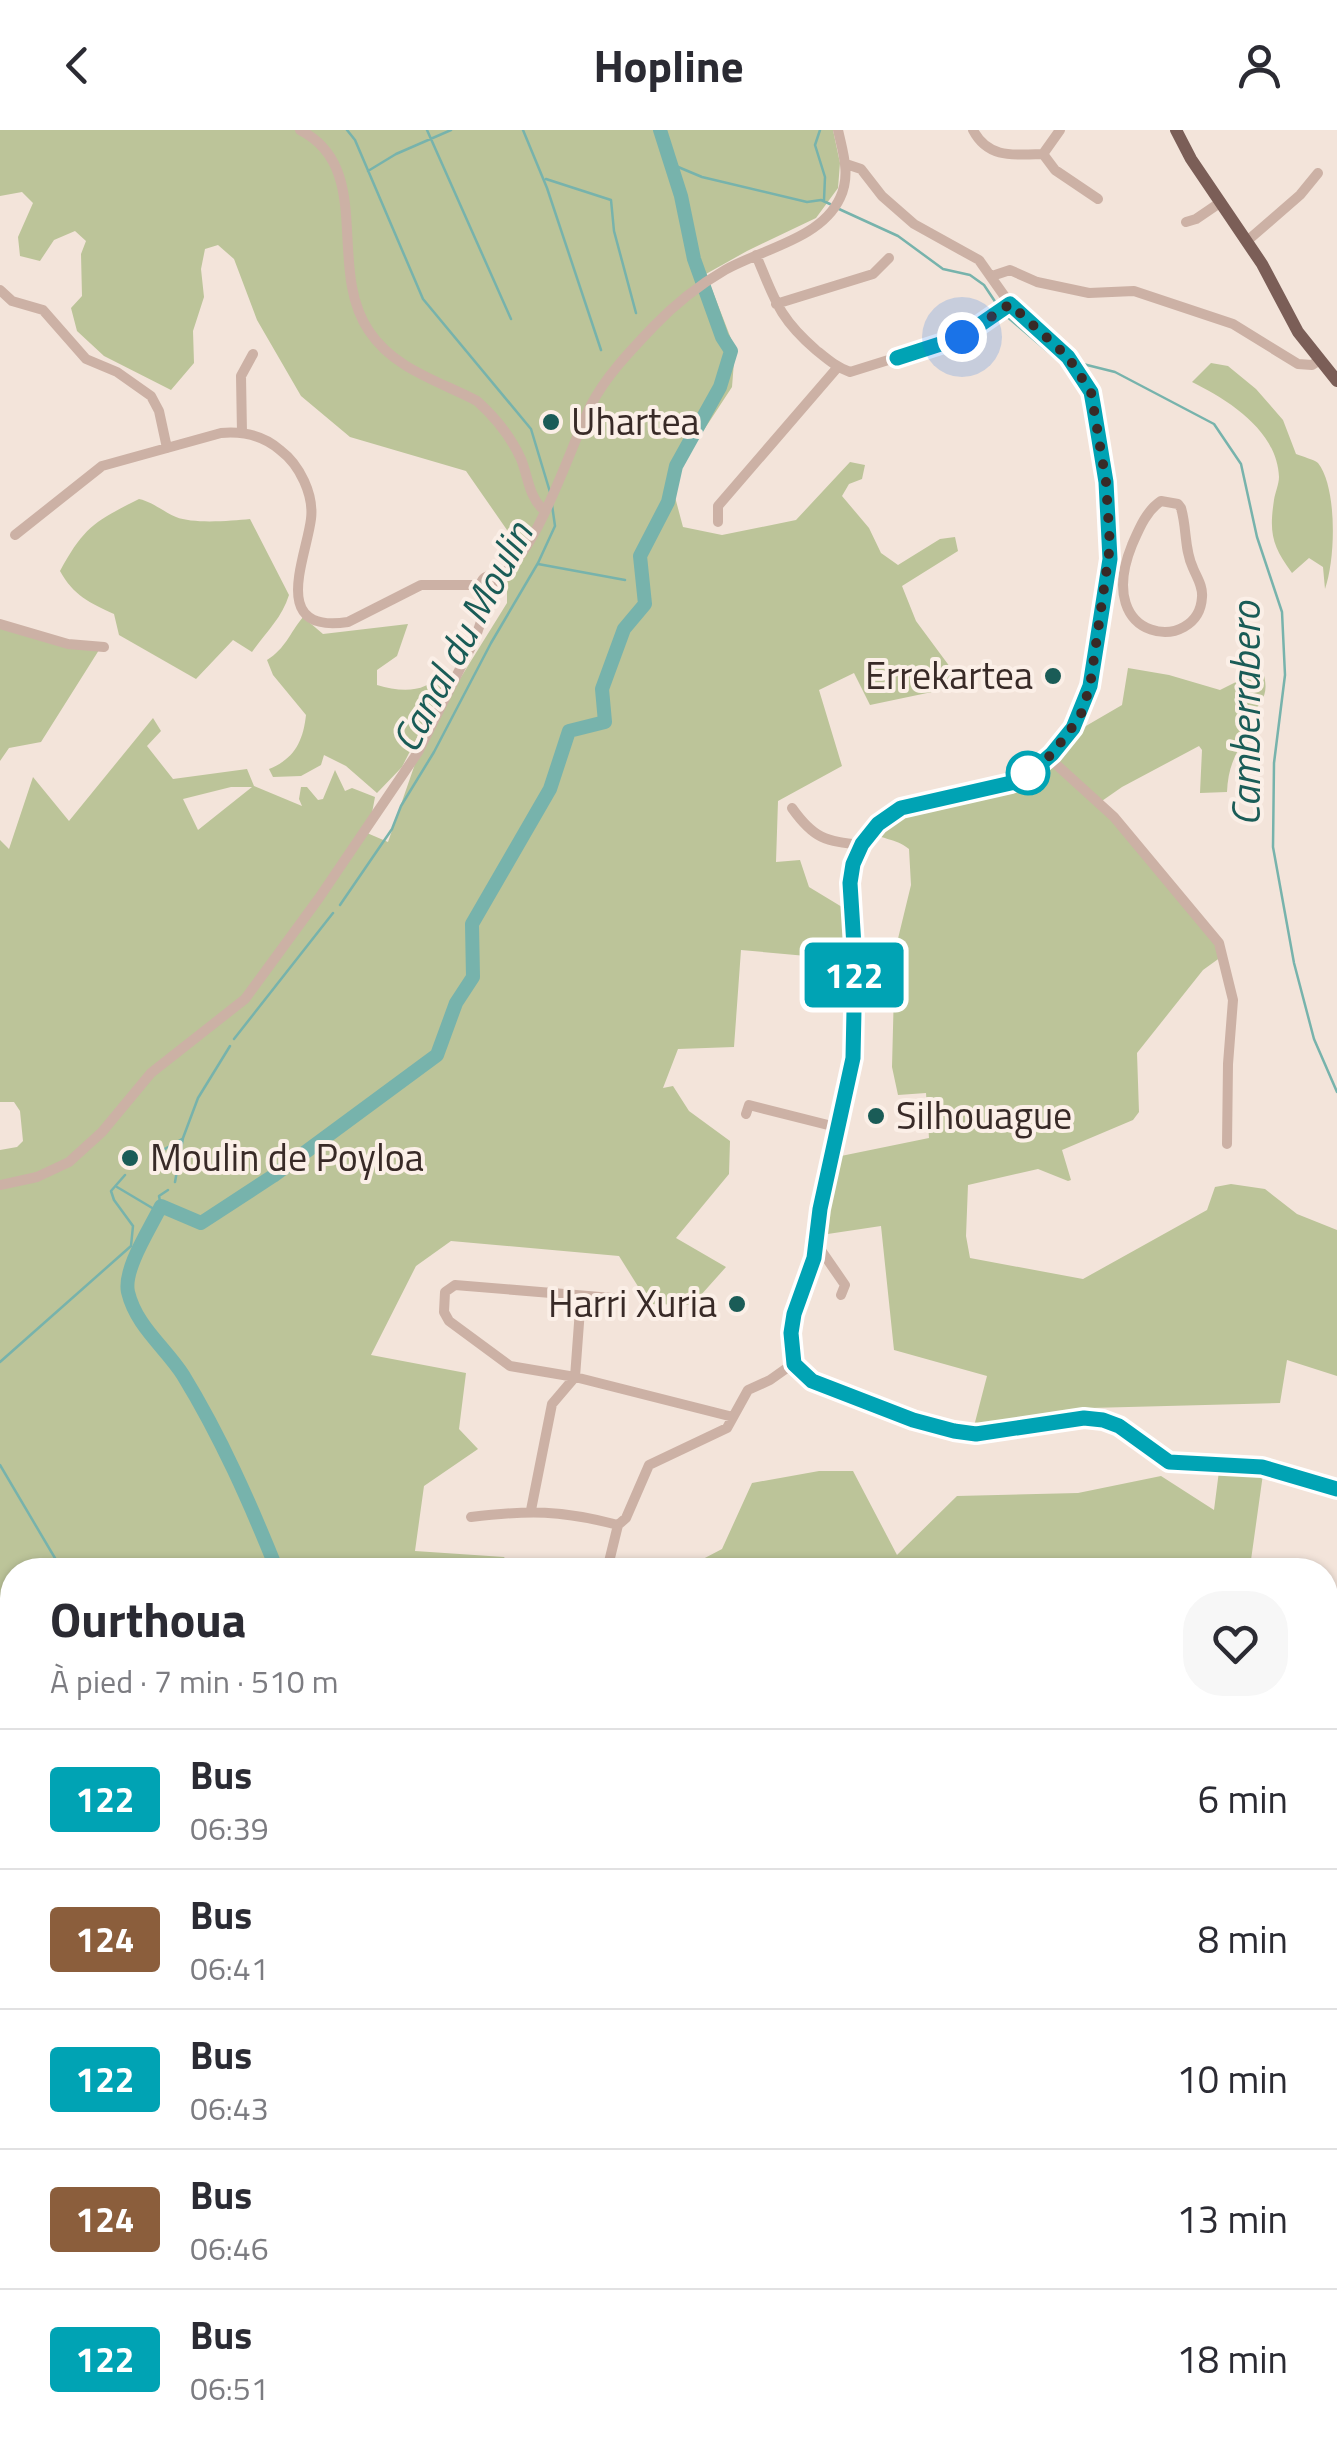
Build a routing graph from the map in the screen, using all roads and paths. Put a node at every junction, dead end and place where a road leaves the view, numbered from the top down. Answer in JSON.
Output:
{"nodes":[{"id":1,"x":300,"y":130,"type":"edge"},
{"id":2,"x":838,"y":130,"type":"edge"},
{"id":3,"x":973,"y":130,"type":"edge"},
{"id":4,"x":1060,"y":130,"type":"edge"},
{"id":5,"x":1176,"y":130,"type":"edge"},
{"id":6,"x":1043,"y":154,"type":"junction"},
{"id":7,"x":846,"y":164,"type":"junction"},
{"id":8,"x":1318,"y":173,"type":"dead end"},
{"id":9,"x":1098,"y":199,"type":"dead end"},
{"id":10,"x":1221,"y":202,"type":"junction"},
{"id":11,"x":1186,"y":222,"type":"dead end"},
{"id":12,"x":1247,"y":240,"type":"junction"},
{"id":13,"x":756,"y":255,"type":"junction"},
{"id":14,"x":888,"y":258,"type":"dead end"},
{"id":15,"x":992,"y":276,"type":"junction"},
{"id":16,"x":0,"y":290,"type":"edge"},
{"id":17,"x":776,"y":304,"type":"junction"},
{"id":18,"x":1010,"y":304,"type":"junction"},
{"id":19,"x":253,"y":354,"type":"dead end"},
{"id":20,"x":1320,"y":360,"type":"junction"},
{"id":21,"x":837,"y":368,"type":"junction"},
{"id":22,"x":1337,"y":381,"type":"edge"},
{"id":23,"x":242,"y":433,"type":"junction"},
{"id":24,"x":167,"y":448,"type":"junction"},
{"id":25,"x":544,"y":510,"type":"junction"},
{"id":26,"x":718,"y":522,"type":"dead end"},
{"id":27,"x":15,"y":535,"type":"dead end"},
{"id":28,"x":496,"y":578,"type":"junction"},
{"id":29,"x":1108,"y":580,"type":"junction"},
{"id":30,"x":1121,"y":582,"type":"junction"},
{"id":31,"x":480,"y":585,"type":"junction"},
{"id":32,"x":490,"y":594,"type":"junction"},
{"id":33,"x":0,"y":624,"type":"edge"},
{"id":34,"x":104,"y":647,"type":"dead end"},
{"id":35,"x":1048,"y":757,"type":"junction"},
{"id":36,"x":792,"y":808,"type":"dead end"},
{"id":37,"x":862,"y":844,"type":"junction"},
{"id":38,"x":746,"y":1114,"type":"dead end"},
{"id":39,"x":836,"y":1127,"type":"junction"},
{"id":40,"x":1227,"y":1144,"type":"dead end"},
{"id":41,"x":0,"y":1185,"type":"edge"},
{"id":42,"x":816,"y":1243,"type":"junction"},
{"id":43,"x":841,"y":1295,"type":"dead end"},
{"id":44,"x":581,"y":1296,"type":"junction"},
{"id":45,"x":612,"y":1298,"type":"dead end"},
{"id":46,"x":794,"y":1364,"type":"junction"},
{"id":47,"x":574,"y":1377,"type":"junction"},
{"id":48,"x":733,"y":1417,"type":"junction"},
{"id":49,"x":1337,"y":1489,"type":"edge"},
{"id":50,"x":531,"y":1510,"type":"junction"},
{"id":51,"x":471,"y":1517,"type":"dead end"},
{"id":52,"x":618,"y":1525,"type":"junction"},
{"id":53,"x":611,"y":1558,"type":"edge"}],
"edges":[{"from":1,"to":25,"type":"street"},
{"from":2,"to":7,"type":"street"},
{"from":3,"to":6,"type":"street"},
{"from":4,"to":6,"type":"street"},
{"from":5,"to":10,"type":"main road"},
{"from":6,"to":9,"type":"street"},
{"from":7,"to":13,"type":"street"},
{"from":7,"to":15,"type":"street"},
{"from":8,"to":12,"type":"street"},
{"from":10,"to":11,"type":"street"},
{"from":10,"to":12,"type":"main road"},
{"from":12,"to":20,"type":"main road"},
{"from":13,"to":17,"type":"street"},
{"from":13,"to":25,"type":"street"},
{"from":14,"to":17,"type":"street"},
{"from":15,"to":18,"type":"street"},
{"from":15,"to":20,"type":"street"},
{"from":16,"to":24,"type":"street"},
{"from":17,"to":21,"type":"street"},
{"from":18,"to":21,"type":"street"},
{"from":18,"to":29,"type":"street"},
{"from":19,"to":23,"type":"street"},
{"from":20,"to":22,"type":"main road"},
{"from":21,"to":26,"type":"street"},
{"from":23,"to":24,"type":"street"},
{"from":23,"to":31,"type":"street"},
{"from":24,"to":27,"type":"street"},
{"from":25,"to":28,"type":"street"},
{"from":28,"to":31,"type":"street"},
{"from":28,"to":32,"type":"street"},
{"from":29,"to":30,"type":"street"},
{"from":29,"to":35,"type":"street"},
{"from":30,"to":30,"type":"street"},
{"from":31,"to":32,"type":"street"},
{"from":32,"to":41,"type":"street"},
{"from":33,"to":34,"type":"street"},
{"from":35,"to":37,"type":"street"},
{"from":35,"to":40,"type":"street"},
{"from":36,"to":37,"type":"street"},
{"from":37,"to":39,"type":"street"},
{"from":38,"to":39,"type":"street"},
{"from":39,"to":42,"type":"street"},
{"from":42,"to":43,"type":"street"},
{"from":42,"to":46,"type":"street"},
{"from":44,"to":45,"type":"street"},
{"from":44,"to":47,"type":"street"},
{"from":44,"to":47,"type":"street"},
{"from":46,"to":48,"type":"street"},
{"from":46,"to":49,"type":"street"},
{"from":47,"to":48,"type":"street"},
{"from":47,"to":50,"type":"street"},
{"from":48,"to":52,"type":"street"},
{"from":50,"to":51,"type":"street"},
{"from":50,"to":52,"type":"street"},
{"from":52,"to":53,"type":"street"}]}
